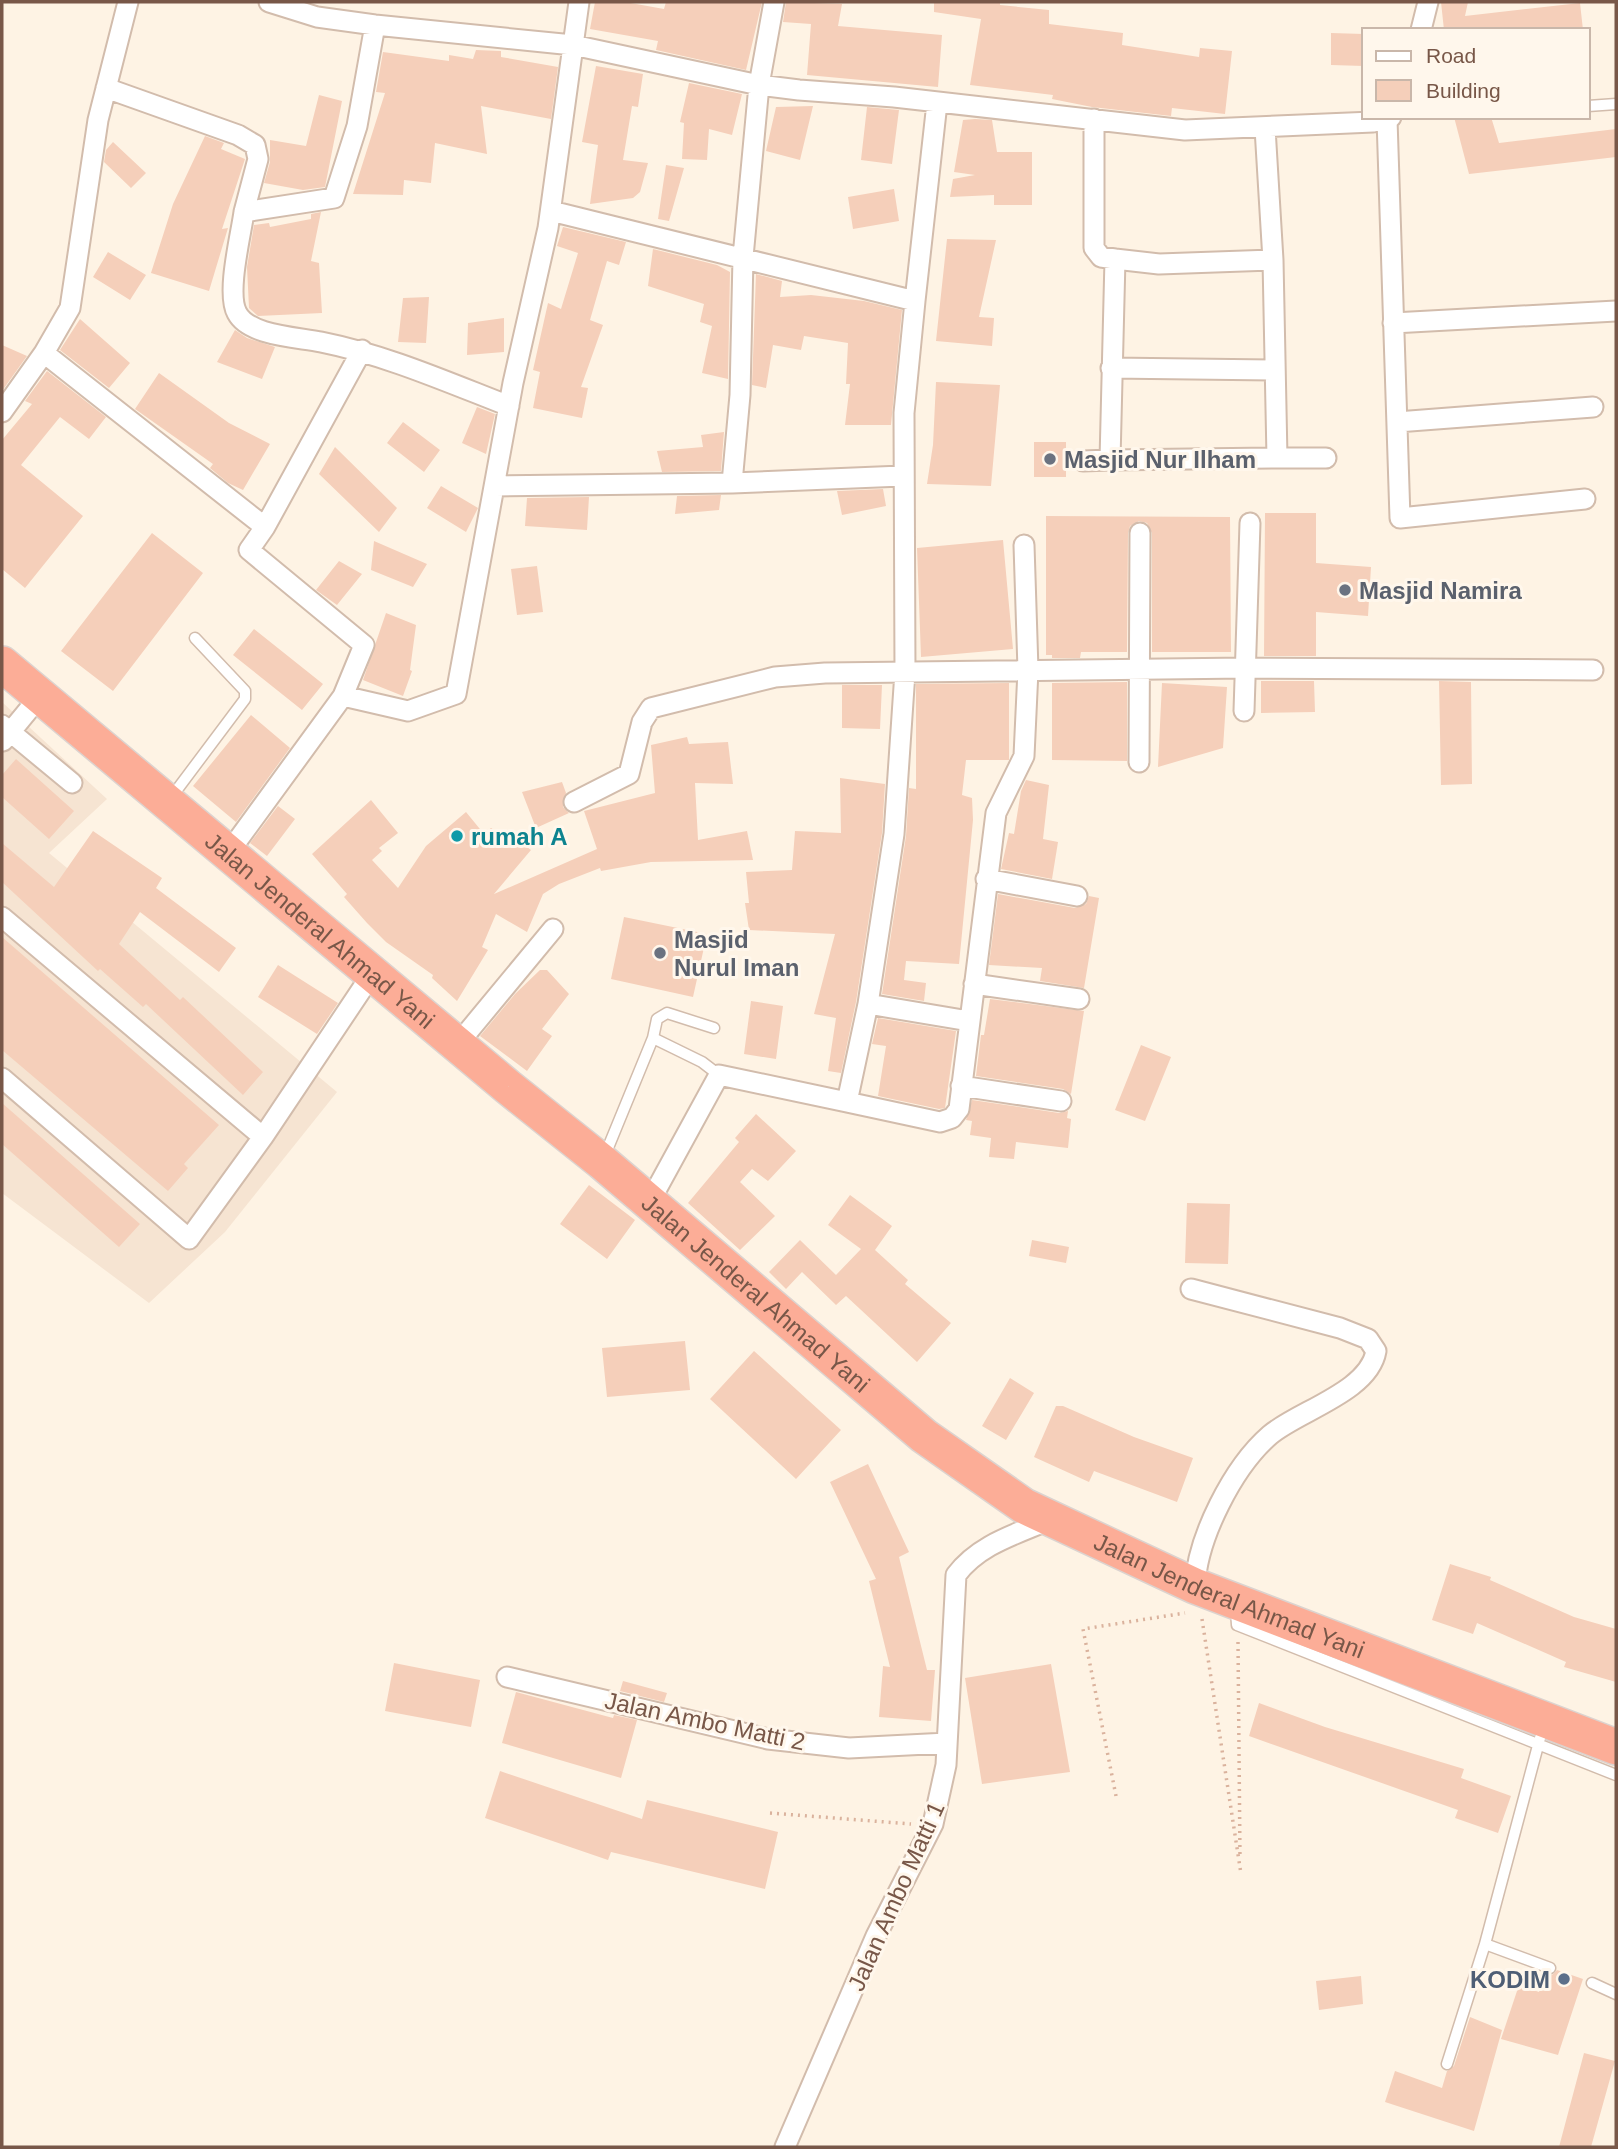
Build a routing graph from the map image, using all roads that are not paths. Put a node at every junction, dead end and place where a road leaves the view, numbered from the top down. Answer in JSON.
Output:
{"nodes":[{"id":1,"x":128,"y":2,"type":"edge"},
{"id":2,"x":271,"y":2,"type":"edge"},
{"id":3,"x":579,"y":2,"type":"edge"},
{"id":4,"x":774,"y":2,"type":"edge"},
{"id":5,"x":1428,"y":2,"type":"edge"},
{"id":6,"x":374,"y":25,"type":"junction"},
{"id":7,"x":1422,"y":28,"type":"edge"},
{"id":8,"x":573,"y":45,"type":"junction"},
{"id":9,"x":759,"y":85,"type":"junction"},
{"id":10,"x":106,"y":88,"type":"junction"},
{"id":11,"x":937,"y":103,"type":"junction"},
{"id":12,"x":1616,"y":103,"type":"edge"},
{"id":13,"x":1590,"y":106,"type":"edge"},
{"id":14,"x":1094,"y":119,"type":"junction"},
{"id":15,"x":1377,"y":119,"type":"edge"},
{"id":16,"x":1389,"y":119,"type":"edge"},
{"id":17,"x":1265,"y":128,"type":"junction"},
{"id":18,"x":551,"y":211,"type":"junction"},
{"id":19,"x":244,"y":212,"type":"junction"},
{"id":20,"x":743,"y":257,"type":"junction"},
{"id":21,"x":1115,"y":259,"type":"junction"},
{"id":22,"x":1273,"y":260,"type":"junction"},
{"id":23,"x":915,"y":301,"type":"junction"},
{"id":24,"x":1616,"y":312,"type":"edge"},
{"id":25,"x":1393,"y":323,"type":"junction"},
{"id":26,"x":362,"y":350,"type":"junction"},
{"id":27,"x":44,"y":353,"type":"junction"},
{"id":28,"x":1111,"y":368,"type":"junction"},
{"id":29,"x":1275,"y":370,"type":"junction"},
{"id":30,"x":509,"y":406,"type":"junction"},
{"id":31,"x":1593,"y":407,"type":"dead end"},
{"id":32,"x":2,"y":412,"type":"edge"},
{"id":33,"x":1397,"y":422,"type":"junction"},
{"id":34,"x":1277,"y":458,"type":"junction"},
{"id":35,"x":1326,"y":458,"type":"dead end"},
{"id":36,"x":1110,"y":460,"type":"junction"},
{"id":37,"x":1083,"y":461,"type":"dead end"},
{"id":38,"x":902,"y":476,"type":"junction"},
{"id":39,"x":732,"y":483,"type":"junction"},
{"id":40,"x":496,"y":486,"type":"junction"},
{"id":41,"x":1585,"y":499,"type":"dead end"},
{"id":42,"x":1250,"y":523,"type":"dead end"},
{"id":43,"x":265,"y":527,"type":"junction"},
{"id":44,"x":1140,"y":533,"type":"dead end"},
{"id":45,"x":1024,"y":545,"type":"dead end"},
{"id":46,"x":195,"y":638,"type":"dead end"},
{"id":47,"x":2,"y":664,"type":"edge"},
{"id":48,"x":1139,"y":668,"type":"junction"},
{"id":49,"x":1246,"y":668,"type":"junction"},
{"id":50,"x":1028,"y":670,"type":"junction"},
{"id":51,"x":1593,"y":670,"type":"dead end"},
{"id":52,"x":905,"y":672,"type":"junction"},
{"id":53,"x":343,"y":695,"type":"junction"},
{"id":54,"x":40,"y":696,"type":"junction"},
{"id":55,"x":1244,"y":711,"type":"dead end"},
{"id":56,"x":4,"y":733,"type":"edge"},
{"id":57,"x":1139,"y":762,"type":"dead end"},
{"id":58,"x":72,"y":783,"type":"dead end"},
{"id":59,"x":168,"y":802,"type":"junction"},
{"id":60,"x":574,"y":802,"type":"dead end"},
{"id":61,"x":229,"y":852,"type":"junction"},
{"id":62,"x":986,"y":879,"type":"junction"},
{"id":63,"x":1077,"y":896,"type":"dead end"},
{"id":64,"x":2,"y":917,"type":"edge"},
{"id":65,"x":553,"y":929,"type":"dead end"},
{"id":66,"x":372,"y":974,"type":"junction"},
{"id":67,"x":974,"y":984,"type":"junction"},
{"id":68,"x":1079,"y":999,"type":"dead end"},
{"id":69,"x":867,"y":1004,"type":"junction"},
{"id":70,"x":969,"y":1021,"type":"junction"},
{"id":71,"x":714,"y":1028,"type":"dead end"},
{"id":72,"x":653,"y":1038,"type":"junction"},
{"id":73,"x":457,"y":1045,"type":"junction"},
{"id":74,"x":719,"y":1075,"type":"junction"},
{"id":75,"x":2,"y":1078,"type":"edge"},
{"id":76,"x":961,"y":1086,"type":"junction"},
{"id":77,"x":1061,"y":1101,"type":"dead end"},
{"id":78,"x":847,"y":1102,"type":"junction"},
{"id":79,"x":263,"y":1137,"type":"junction"},
{"id":80,"x":602,"y":1162,"type":"junction"},
{"id":81,"x":649,"y":1203,"type":"junction"},
{"id":82,"x":1191,"y":1289,"type":"dead end"},
{"id":83,"x":1051,"y":1519,"type":"junction"},
{"id":84,"x":1198,"y":1598,"type":"junction"},
{"id":85,"x":507,"y":1677,"type":"dead end"},
{"id":86,"x":1542,"y":1732,"type":"junction"},
{"id":87,"x":947,"y":1743,"type":"junction"},
{"id":88,"x":1616,"y":1747,"type":"edge"},
{"id":89,"x":1616,"y":1775,"type":"edge"},
{"id":90,"x":1485,"y":1944,"type":"junction"},
{"id":91,"x":1550,"y":1968,"type":"dead end"},
{"id":92,"x":1592,"y":1983,"type":"dead end"},
{"id":93,"x":1616,"y":1994,"type":"edge"},
{"id":94,"x":1447,"y":2064,"type":"dead end"},
{"id":95,"x":785,"y":2147,"type":"edge"}],
"edges":[{"from":1,"to":10,"type":"street"},
{"from":2,"to":6,"type":"street"},
{"from":3,"to":8,"type":"street"},
{"from":4,"to":9,"type":"street"},
{"from":5,"to":7,"type":"street"},
{"from":6,"to":8,"type":"street"},
{"from":6,"to":19,"type":"street"},
{"from":8,"to":9,"type":"street"},
{"from":8,"to":18,"type":"street"},
{"from":9,"to":11,"type":"street"},
{"from":9,"to":20,"type":"street"},
{"from":10,"to":19,"type":"street"},
{"from":10,"to":27,"type":"street"},
{"from":11,"to":14,"type":"street"},
{"from":11,"to":23,"type":"street"},
{"from":12,"to":13,"type":"lane"},
{"from":14,"to":17,"type":"street"},
{"from":14,"to":21,"type":"street"},
{"from":15,"to":17,"type":"street"},
{"from":16,"to":25,"type":"street"},
{"from":17,"to":22,"type":"street"},
{"from":18,"to":20,"type":"street"},
{"from":18,"to":30,"type":"street"},
{"from":19,"to":26,"type":"street"},
{"from":20,"to":23,"type":"street"},
{"from":20,"to":39,"type":"street"},
{"from":21,"to":22,"type":"street"},
{"from":21,"to":28,"type":"street"},
{"from":22,"to":29,"type":"street"},
{"from":23,"to":38,"type":"street"},
{"from":24,"to":25,"type":"street"},
{"from":25,"to":33,"type":"street"},
{"from":26,"to":30,"type":"street"},
{"from":26,"to":43,"type":"street"},
{"from":27,"to":32,"type":"street"},
{"from":27,"to":43,"type":"street"},
{"from":28,"to":29,"type":"street"},
{"from":28,"to":36,"type":"street"},
{"from":29,"to":34,"type":"street"},
{"from":30,"to":40,"type":"street"},
{"from":31,"to":33,"type":"street"},
{"from":33,"to":41,"type":"street"},
{"from":34,"to":35,"type":"street"},
{"from":34,"to":36,"type":"street"},
{"from":36,"to":37,"type":"street"},
{"from":38,"to":39,"type":"street"},
{"from":38,"to":52,"type":"street"},
{"from":39,"to":40,"type":"street"},
{"from":40,"to":53,"type":"street"},
{"from":42,"to":49,"type":"street"},
{"from":43,"to":53,"type":"street"},
{"from":44,"to":48,"type":"street"},
{"from":45,"to":50,"type":"street"},
{"from":46,"to":59,"type":"lane"},
{"from":47,"to":54,"type":"highway","name":"Jalan Jenderal Ahmad Yani"},
{"from":48,"to":49,"type":"street"},
{"from":48,"to":50,"type":"street"},
{"from":48,"to":57,"type":"street"},
{"from":49,"to":51,"type":"street"},
{"from":49,"to":55,"type":"street"},
{"from":50,"to":52,"type":"street"},
{"from":50,"to":62,"type":"street"},
{"from":52,"to":60,"type":"street"},
{"from":52,"to":69,"type":"street"},
{"from":53,"to":61,"type":"street"},
{"from":54,"to":56,"type":"street"},
{"from":54,"to":59,"type":"highway","name":"Jalan Jenderal Ahmad Yani"},
{"from":56,"to":58,"type":"street"},
{"from":59,"to":61,"type":"highway","name":"Jalan Jenderal Ahmad Yani"},
{"from":61,"to":66,"type":"highway","name":"Jalan Jenderal Ahmad Yani"},
{"from":62,"to":63,"type":"street"},
{"from":62,"to":67,"type":"street"},
{"from":64,"to":79,"type":"street"},
{"from":65,"to":73,"type":"street"},
{"from":66,"to":73,"type":"highway","name":"Jalan Jenderal Ahmad Yani"},
{"from":66,"to":79,"type":"street"},
{"from":67,"to":68,"type":"street"},
{"from":67,"to":70,"type":"street"},
{"from":69,"to":70,"type":"street"},
{"from":69,"to":78,"type":"street"},
{"from":70,"to":76,"type":"street"},
{"from":71,"to":72,"type":"lane"},
{"from":72,"to":74,"type":"lane"},
{"from":72,"to":80,"type":"lane"},
{"from":73,"to":80,"type":"highway","name":"Jalan Jenderal Ahmad Yani"},
{"from":74,"to":78,"type":"street"},
{"from":74,"to":81,"type":"street"},
{"from":75,"to":79,"type":"street"},
{"from":76,"to":77,"type":"street"},
{"from":76,"to":78,"type":"street"},
{"from":80,"to":81,"type":"highway","name":"Jalan Jenderal Ahmad Yani"},
{"from":81,"to":83,"type":"highway","name":"Jalan Jenderal Ahmad Yani"},
{"from":82,"to":84,"type":"street"},
{"from":83,"to":84,"type":"highway","name":"Jalan Jenderal Ahmad Yani"},
{"from":83,"to":87,"type":"street","name":"Jalan Ambo Matti 1"},
{"from":84,"to":86,"type":"highway","name":"Jalan Jenderal Ahmad Yani"},
{"from":85,"to":87,"type":"street","name":"Jalan Ambo Matti 2"},
{"from":86,"to":88,"type":"highway","name":"Jalan Jenderal Ahmad Yani"},
{"from":86,"to":89,"type":"lane"},
{"from":86,"to":90,"type":"lane"},
{"from":87,"to":95,"type":"street","name":"Jalan Ambo Matti 1"},
{"from":90,"to":91,"type":"lane"},
{"from":90,"to":94,"type":"lane"},
{"from":92,"to":93,"type":"lane"}]}
